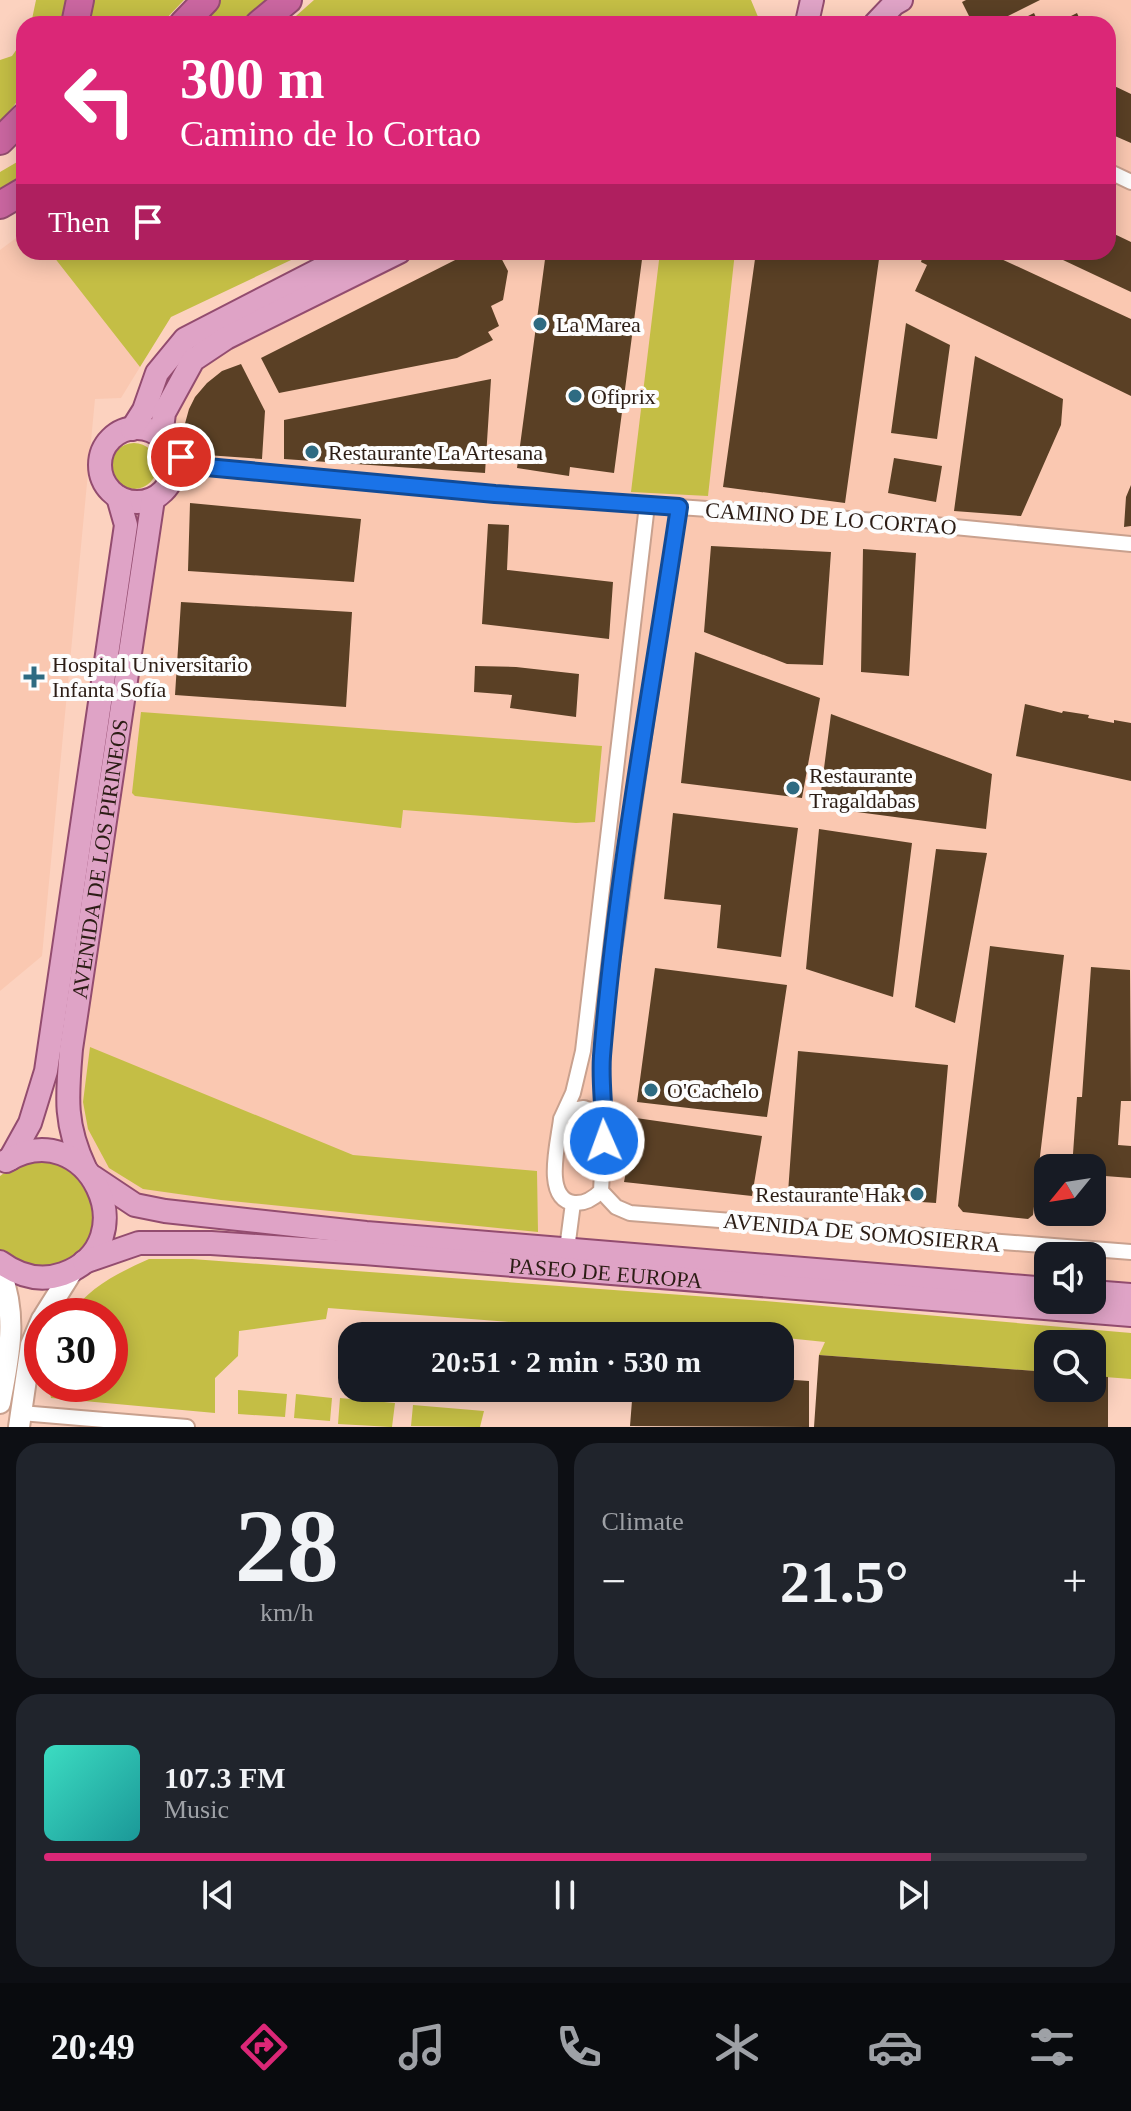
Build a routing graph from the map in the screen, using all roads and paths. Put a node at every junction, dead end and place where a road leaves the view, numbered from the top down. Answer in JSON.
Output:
{"nodes":[{"id":1,"x":206,"y":0,"type":"edge"},
{"id":2,"x":288,"y":0,"type":"edge"},
{"id":3,"x":901,"y":0,"type":"edge"},
{"id":4,"x":191,"y":16,"type":"edge"},
{"id":5,"x":269,"y":16,"type":"edge"},
{"id":6,"x":882,"y":16,"type":"edge"},
{"id":7,"x":16,"y":125,"type":"edge"},
{"id":8,"x":0,"y":141,"type":"edge"},
{"id":9,"x":338,"y":260,"type":"edge"},
{"id":10,"x":383,"y":260,"type":"edge"},
{"id":11,"x":132,"y":429,"type":"junction"},
{"id":12,"x":165,"y":442,"type":"junction"},
{"id":13,"x":196,"y":466,"type":"junction"},
{"id":14,"x":161,"y":492,"type":"junction"},
{"id":15,"x":118,"y":497,"type":"junction"},
{"id":16,"x":647,"y":505,"type":"junction"},
{"id":17,"x":679,"y":507,"type":"junction"},
{"id":18,"x":1131,"y":544,"type":"edge"},
{"id":19,"x":615,"y":785,"type":"junction"},
{"id":20,"x":635,"y":789,"type":"junction"},
{"id":21,"x":605,"y":1116,"type":"junction"},
{"id":22,"x":561,"y":1119,"type":"junction"},
{"id":23,"x":5,"y":1162,"type":"edge"},
{"id":24,"x":89,"y":1172,"type":"junction"},
{"id":25,"x":601,"y":1191,"type":"junction"},
{"id":26,"x":573,"y":1203,"type":"junction"},
{"id":27,"x":567,"y":1249,"type":"junction"},
{"id":28,"x":1131,"y":1252,"type":"edge"},
{"id":29,"x":0,"y":1262,"type":"edge"},
{"id":30,"x":79,"y":1266,"type":"junction"},
{"id":31,"x":0,"y":1271,"type":"edge"},
{"id":32,"x":1034,"y":1288,"type":"edge"},
{"id":33,"x":1106,"y":1293,"type":"edge"},
{"id":34,"x":1131,"y":1295,"type":"edge"},
{"id":35,"x":57,"y":1298,"type":"edge"},
{"id":36,"x":1131,"y":1315,"type":"edge"},
{"id":37,"x":24,"y":1393,"type":"edge"},
{"id":38,"x":0,"y":1403,"type":"edge"},
{"id":39,"x":20,"y":1420,"type":"edge"},
{"id":40,"x":187,"y":1427,"type":"edge"}],
"edges":[{"from":1,"to":4,"type":"highway"},
{"from":2,"to":5,"type":"highway"},
{"from":3,"to":6,"type":"main road"},
{"from":7,"to":8,"type":"highway"},
{"from":9,"to":11,"type":"main road"},
{"from":10,"to":12,"type":"main road"},
{"from":11,"to":12,"type":"main road"},
{"from":11,"to":15,"type":"main road"},
{"from":12,"to":13,"type":"street","name":"CAMINO DE LO CORTAO"},
{"from":12,"to":14,"type":"main road"},
{"from":13,"to":14,"type":"street"},
{"from":13,"to":16,"type":"street","name":"CAMINO DE LO CORTAO"},
{"from":14,"to":15,"type":"main road"},
{"from":14,"to":24,"type":"main road","name":"AVENIDA DE LOS PIRINEOS"},
{"from":15,"to":23,"type":"main road","name":"AVENIDA DE LOS PIRINEOS"},
{"from":16,"to":17,"type":"street","name":"CAMINO DE LO CORTAO"},
{"from":16,"to":19,"type":"street"},
{"from":17,"to":18,"type":"street","name":"CAMINO DE LO CORTAO"},
{"from":17,"to":20,"type":"street"},
{"from":19,"to":20,"type":"street"},
{"from":19,"to":22,"type":"street"},
{"from":20,"to":21,"type":"street"},
{"from":21,"to":22,"type":"street"},
{"from":21,"to":25,"type":"street"},
{"from":22,"to":26,"type":"street"},
{"from":23,"to":24,"type":"main road","name":"PASEO DE EUROPA"},
{"from":24,"to":27,"type":"main road","name":"PASEO DE EUROPA"},
{"from":24,"to":30,"type":"main road","name":"AVENIDA DE LOS PIRINEOS"},
{"from":25,"to":26,"type":"street"},
{"from":25,"to":28,"type":"street","name":"AVENIDA DE SOMOSIERRA"},
{"from":26,"to":27,"type":"street"},
{"from":27,"to":32,"type":"main road","name":"PASEO DE EUROPA"},
{"from":29,"to":30,"type":"main road","name":"PASEO DE EUROPA"},
{"from":30,"to":35,"type":"main road"},
{"from":30,"to":36,"type":"main road","name":"PASEO DE EUROPA"},
{"from":31,"to":38,"type":"main road"},
{"from":33,"to":34,"type":"main road"},
{"from":37,"to":39,"type":"main road"},
{"from":39,"to":40,"type":"street"}]}
